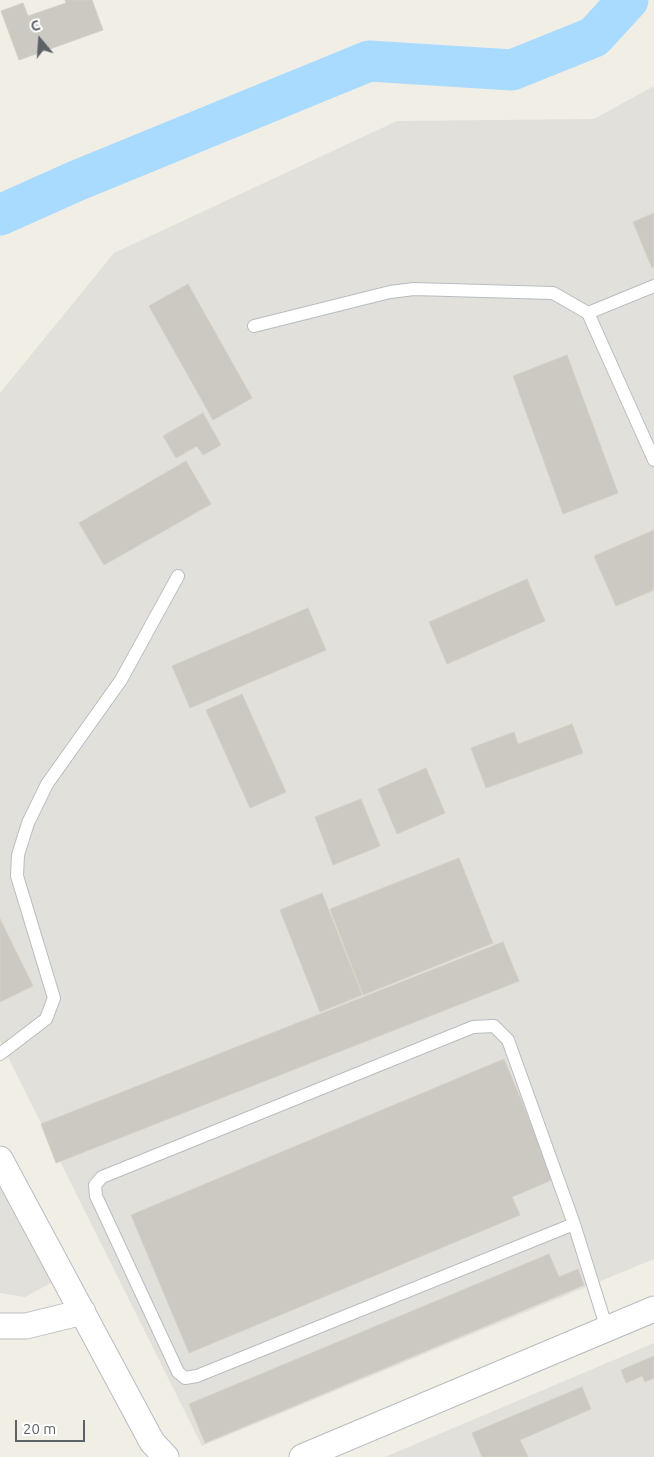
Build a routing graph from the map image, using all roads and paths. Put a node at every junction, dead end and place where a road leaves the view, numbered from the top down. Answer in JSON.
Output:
{"nodes":[{"id":1,"x":654,"y":286,"type":"edge"},
{"id":2,"x":588,"y":313,"type":"junction"},
{"id":3,"x":254,"y":326,"type":"dead end"},
{"id":4,"x":654,"y":460,"type":"edge"},
{"id":5,"x":178,"y":576,"type":"dead end"},
{"id":6,"x":0,"y":1054,"type":"edge"},
{"id":7,"x":0,"y":1159,"type":"edge"},
{"id":8,"x":574,"y":1224,"type":"junction"},
{"id":9,"x":654,"y":1309,"type":"edge"},
{"id":10,"x":83,"y":1312,"type":"junction"},
{"id":11,"x":0,"y":1326,"type":"edge"},
{"id":12,"x":607,"y":1328,"type":"junction"},
{"id":13,"x":158,"y":1452,"type":"edge"},
{"id":14,"x":302,"y":1457,"type":"edge"}],
"edges":[{"from":1,"to":2,"type":"lane"},
{"from":2,"to":3,"type":"lane"},
{"from":2,"to":4,"type":"lane"},
{"from":5,"to":6,"type":"lane"},
{"from":7,"to":10,"type":"street"},
{"from":8,"to":8,"type":"lane"},
{"from":8,"to":12,"type":"lane"},
{"from":9,"to":12,"type":"street"},
{"from":10,"to":11,"type":"street"},
{"from":10,"to":13,"type":"street"},
{"from":12,"to":14,"type":"street"}]}
